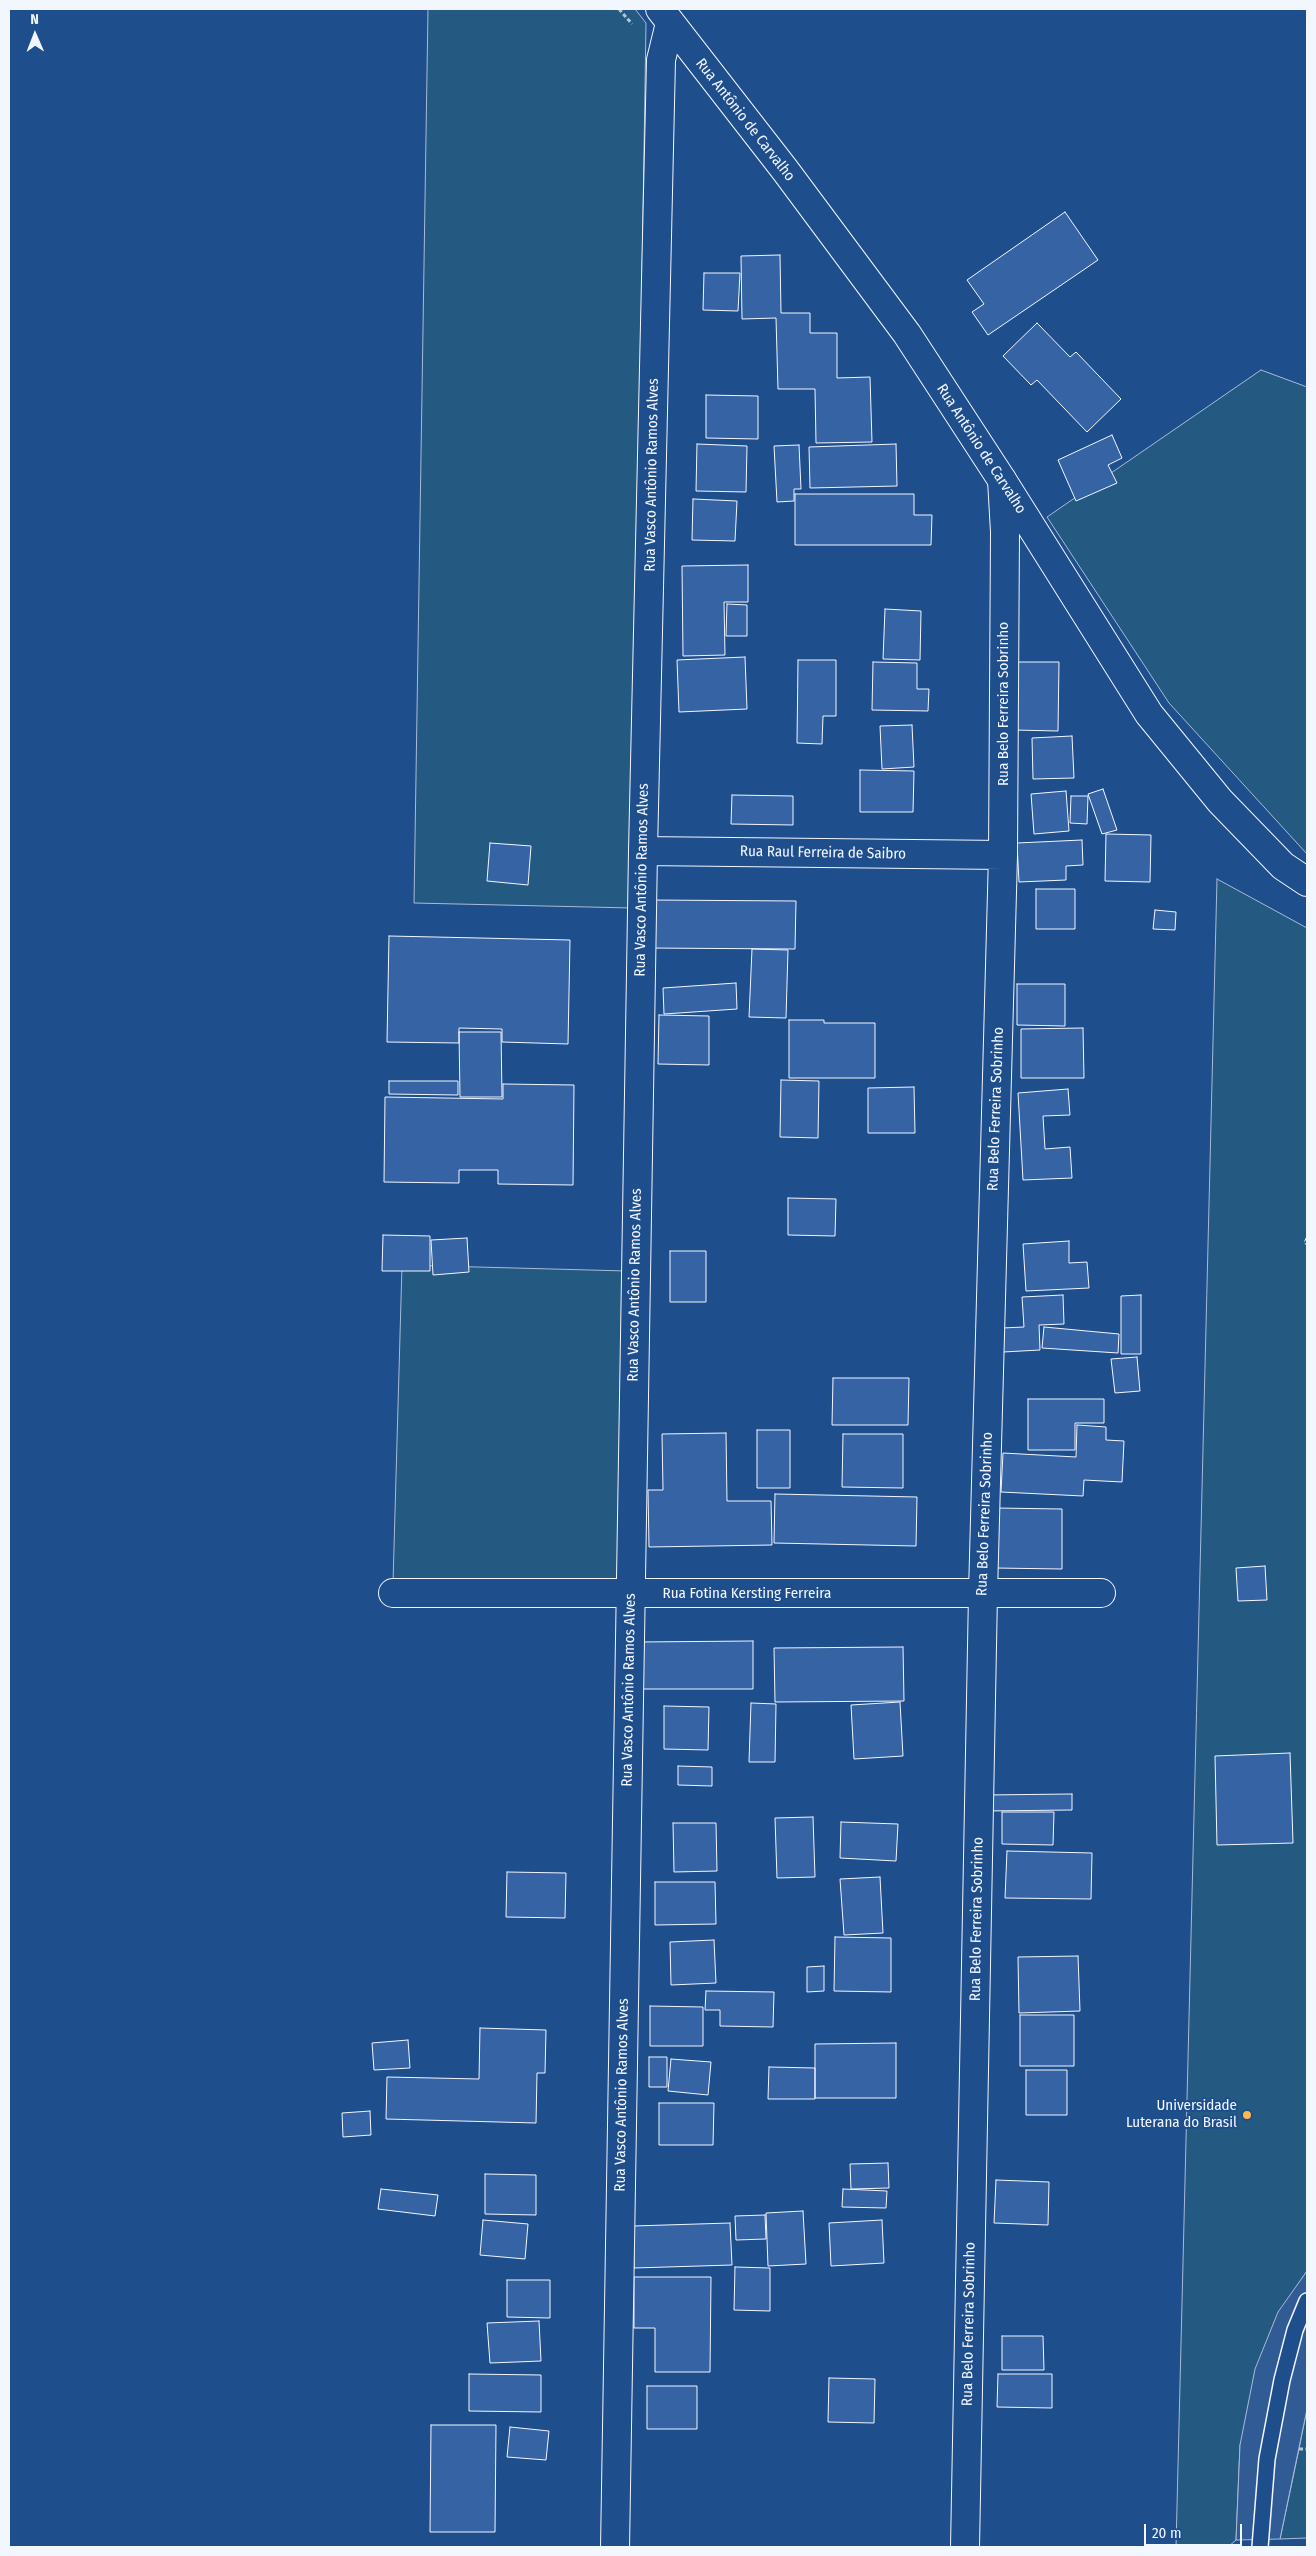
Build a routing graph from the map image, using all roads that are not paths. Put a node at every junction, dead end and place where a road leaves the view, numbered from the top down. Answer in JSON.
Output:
{"nodes":[{"id":1,"x":665,"y":16,"type":"edge"},
{"id":2,"x":1002,"y":480,"type":"junction"},
{"id":3,"x":643,"y":851,"type":"junction"},
{"id":4,"x":1003,"y":855,"type":"junction"},
{"id":5,"x":1307,"y":882,"type":"edge"},
{"id":6,"x":983,"y":1593,"type":"junction"},
{"id":7,"x":1101,"y":1593,"type":"dead end"},
{"id":8,"x":393,"y":1594,"type":"dead end"},
{"id":9,"x":630,"y":1595,"type":"junction"},
{"id":10,"x":1307,"y":2301,"type":"edge"},
{"id":11,"x":1307,"y":2340,"type":"edge"},
{"id":12,"x":1290,"y":2353,"type":"junction"},
{"id":13,"x":615,"y":2547,"type":"edge"},
{"id":14,"x":965,"y":2547,"type":"edge"},
{"id":15,"x":1260,"y":2547,"type":"edge"}],
"edges":[{"from":1,"to":2,"type":"street","name":"Rua Antônio de Carvalho"},
{"from":1,"to":3,"type":"street","name":"Rua Vasco Antônio Ramos Alves"},
{"from":2,"to":4,"type":"street","name":"Rua Belo Ferreira Sobrinho"},
{"from":2,"to":5,"type":"street","name":"Rua Antônio de Carvalho"},
{"from":3,"to":4,"type":"street","name":"Rua Raul Ferreira de Saibro"},
{"from":3,"to":9,"type":"street","name":"Rua Vasco Antônio Ramos Alves"},
{"from":4,"to":6,"type":"street","name":"Rua Belo Ferreira Sobrinho"},
{"from":6,"to":7,"type":"street","name":"Rua Fotina Kersting Ferreira"},
{"from":6,"to":9,"type":"street","name":"Rua Fotina Kersting Ferreira"},
{"from":6,"to":14,"type":"street","name":"Rua Belo Ferreira Sobrinho"},
{"from":8,"to":9,"type":"street","name":"Rua Fotina Kersting Ferreira"},
{"from":9,"to":13,"type":"street","name":"Rua Vasco Antônio Ramos Alves"},
{"from":10,"to":12,"type":"lane"},
{"from":11,"to":12,"type":"lane"},
{"from":12,"to":15,"type":"lane"}]}
